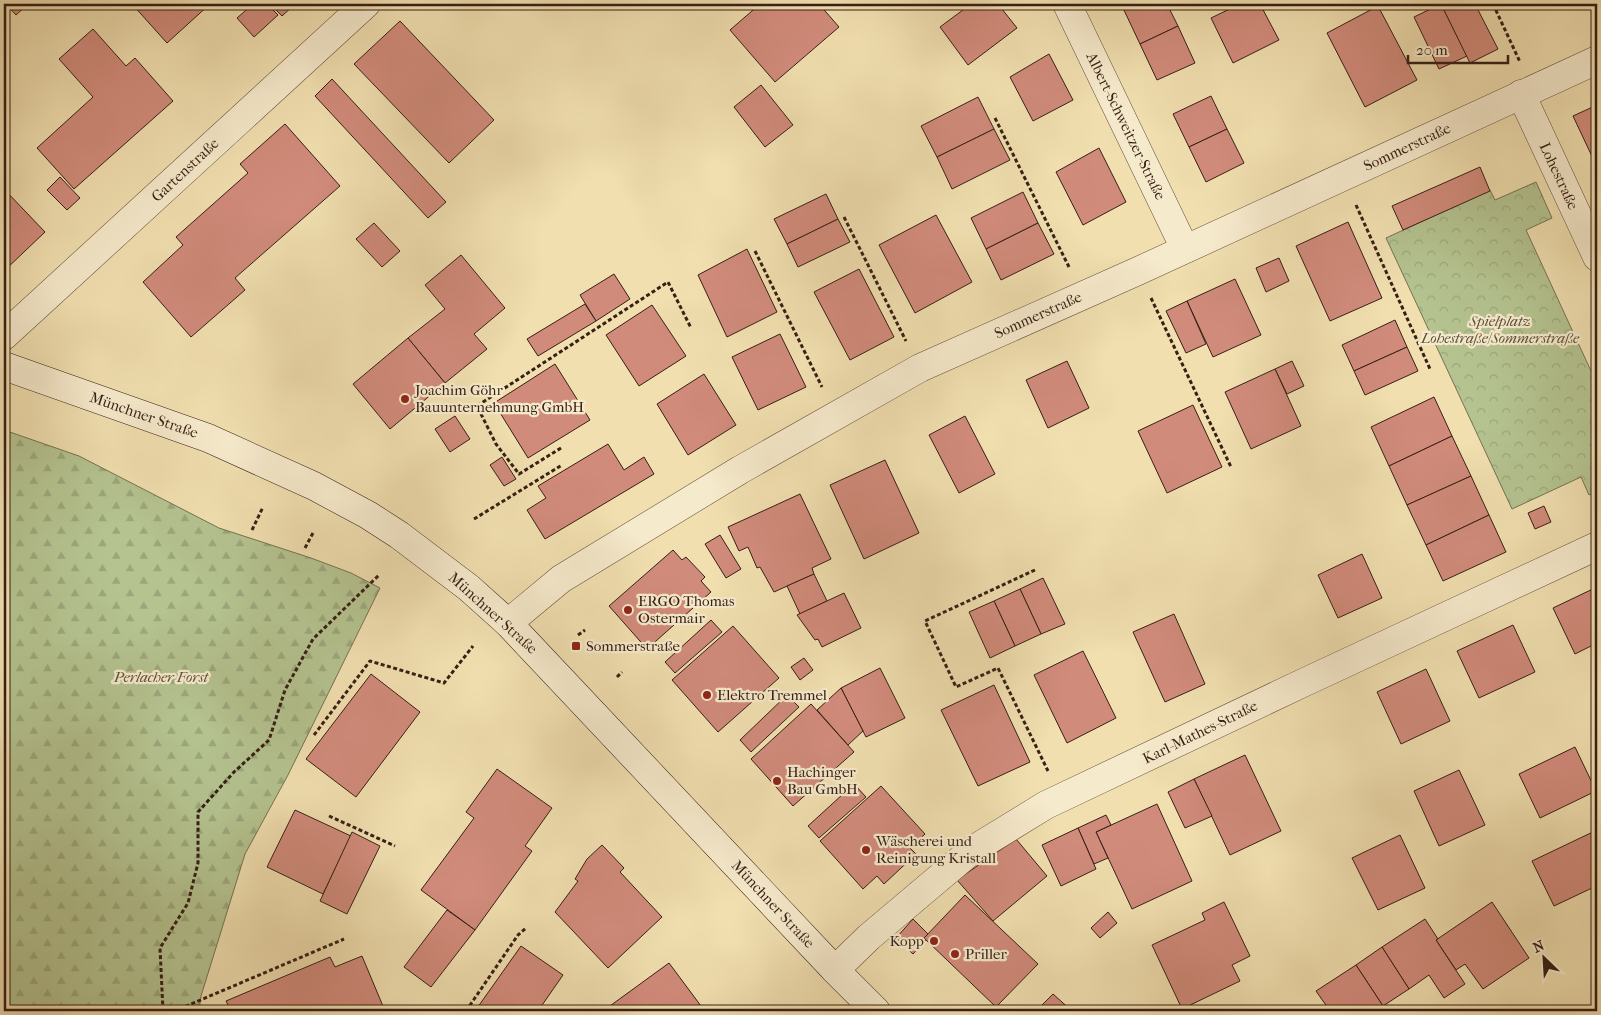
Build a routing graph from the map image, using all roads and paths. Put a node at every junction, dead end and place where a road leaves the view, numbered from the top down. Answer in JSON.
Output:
{"nodes":[{"id":1,"x":366,"y":4,"type":"edge"},
{"id":2,"x":1067,"y":4,"type":"edge"},
{"id":3,"x":1493,"y":4,"type":"edge"},
{"id":4,"x":1597,"y":60,"type":"edge"},
{"id":5,"x":1527,"y":92,"type":"junction"},
{"id":6,"x":995,"y":118,"type":"dead end"},
{"id":7,"x":1343,"y":177,"type":"junction"},
{"id":8,"x":844,"y":217,"type":"dead end"},
{"id":9,"x":1185,"y":249,"type":"junction"},
{"id":10,"x":755,"y":250,"type":"dead end"},
{"id":11,"x":1597,"y":257,"type":"edge"},
{"id":12,"x":1138,"y":271,"type":"junction"},
{"id":13,"x":1082,"y":295,"type":"junction"},
{"id":14,"x":691,"y":328,"type":"dead end"},
{"id":15,"x":4,"y":336,"type":"edge"},
{"id":16,"x":4,"y":366,"type":"edge"},
{"id":17,"x":920,"y":368,"type":"junction"},
{"id":18,"x":1430,"y":369,"type":"dead end"},
{"id":19,"x":836,"y":416,"type":"junction"},
{"id":20,"x":561,"y":448,"type":"dead end"},
{"id":21,"x":562,"y":465,"type":"dead end"},
{"id":22,"x":1231,"y":467,"type":"dead end"},
{"id":23,"x":263,"y":507,"type":"dead end"},
{"id":24,"x":474,"y":519,"type":"dead end"},
{"id":25,"x":252,"y":530,"type":"dead end"},
{"id":26,"x":314,"y":531,"type":"dead end"},
{"id":27,"x":1597,"y":546,"type":"edge"},
{"id":28,"x":305,"y":548,"type":"dead end"},
{"id":29,"x":1035,"y":570,"type":"dead end"},
{"id":30,"x":379,"y":575,"type":"dead end"},
{"id":31,"x":508,"y":623,"type":"junction"},
{"id":32,"x":585,"y":630,"type":"dead end"},
{"id":33,"x":578,"y":636,"type":"dead end"},
{"id":34,"x":474,"y":646,"type":"dead end"},
{"id":35,"x":622,"y":672,"type":"dead end"},
{"id":36,"x":617,"y":677,"type":"dead end"},
{"id":37,"x":314,"y":735,"type":"dead end"},
{"id":38,"x":1062,"y":798,"type":"junction"},
{"id":39,"x":329,"y":816,"type":"dead end"},
{"id":40,"x":395,"y":846,"type":"dead end"},
{"id":41,"x":526,"y":928,"type":"dead end"},
{"id":42,"x":344,"y":939,"type":"dead end"},
{"id":43,"x":835,"y":970,"type":"junction"},
{"id":44,"x":163,"y":1011,"type":"edge"},
{"id":45,"x":181,"y":1011,"type":"edge"},
{"id":46,"x":466,"y":1011,"type":"edge"},
{"id":47,"x":876,"y":1011,"type":"edge"}],
"edges":[{"from":1,"to":15,"type":"street","name":"Gartenstraße"},
{"from":2,"to":9,"type":"street","name":"Albert-Schweitzer-Straße"},
{"from":3,"to":5,"type":"path"},
{"from":4,"to":5,"type":"street","name":"Sommerstraße"},
{"from":5,"to":7,"type":"street","name":"Sommerstraße"},
{"from":5,"to":11,"type":"street","name":"Lohestraße"},
{"from":6,"to":13,"type":"path"},
{"from":7,"to":9,"type":"street","name":"Sommerstraße"},
{"from":7,"to":18,"type":"path"},
{"from":8,"to":17,"type":"path"},
{"from":9,"to":12,"type":"street","name":"Sommerstraße"},
{"from":10,"to":19,"type":"path"},
{"from":12,"to":13,"type":"street","name":"Sommerstraße"},
{"from":12,"to":22,"type":"path"},
{"from":13,"to":17,"type":"street","name":"Sommerstraße"},
{"from":14,"to":20,"type":"path"},
{"from":16,"to":31,"type":"street","name":"Münchner Straße"},
{"from":17,"to":19,"type":"street","name":"Sommerstraße"},
{"from":19,"to":31,"type":"street","name":"Sommerstraße"},
{"from":21,"to":24,"type":"path"},
{"from":23,"to":25,"type":"path"},
{"from":26,"to":28,"type":"path"},
{"from":27,"to":38,"type":"street","name":"Karl-Mathes-Straße"},
{"from":29,"to":38,"type":"path"},
{"from":30,"to":44,"type":"path"},
{"from":31,"to":43,"type":"street","name":"Münchner Straße"},
{"from":32,"to":33,"type":"path"},
{"from":34,"to":37,"type":"path"},
{"from":35,"to":36,"type":"path"},
{"from":38,"to":43,"type":"street","name":"Karl-Mathes-Straße"},
{"from":39,"to":40,"type":"path"},
{"from":41,"to":46,"type":"path"},
{"from":42,"to":45,"type":"path"},
{"from":43,"to":47,"type":"street","name":"Münchner Straße"}]}
